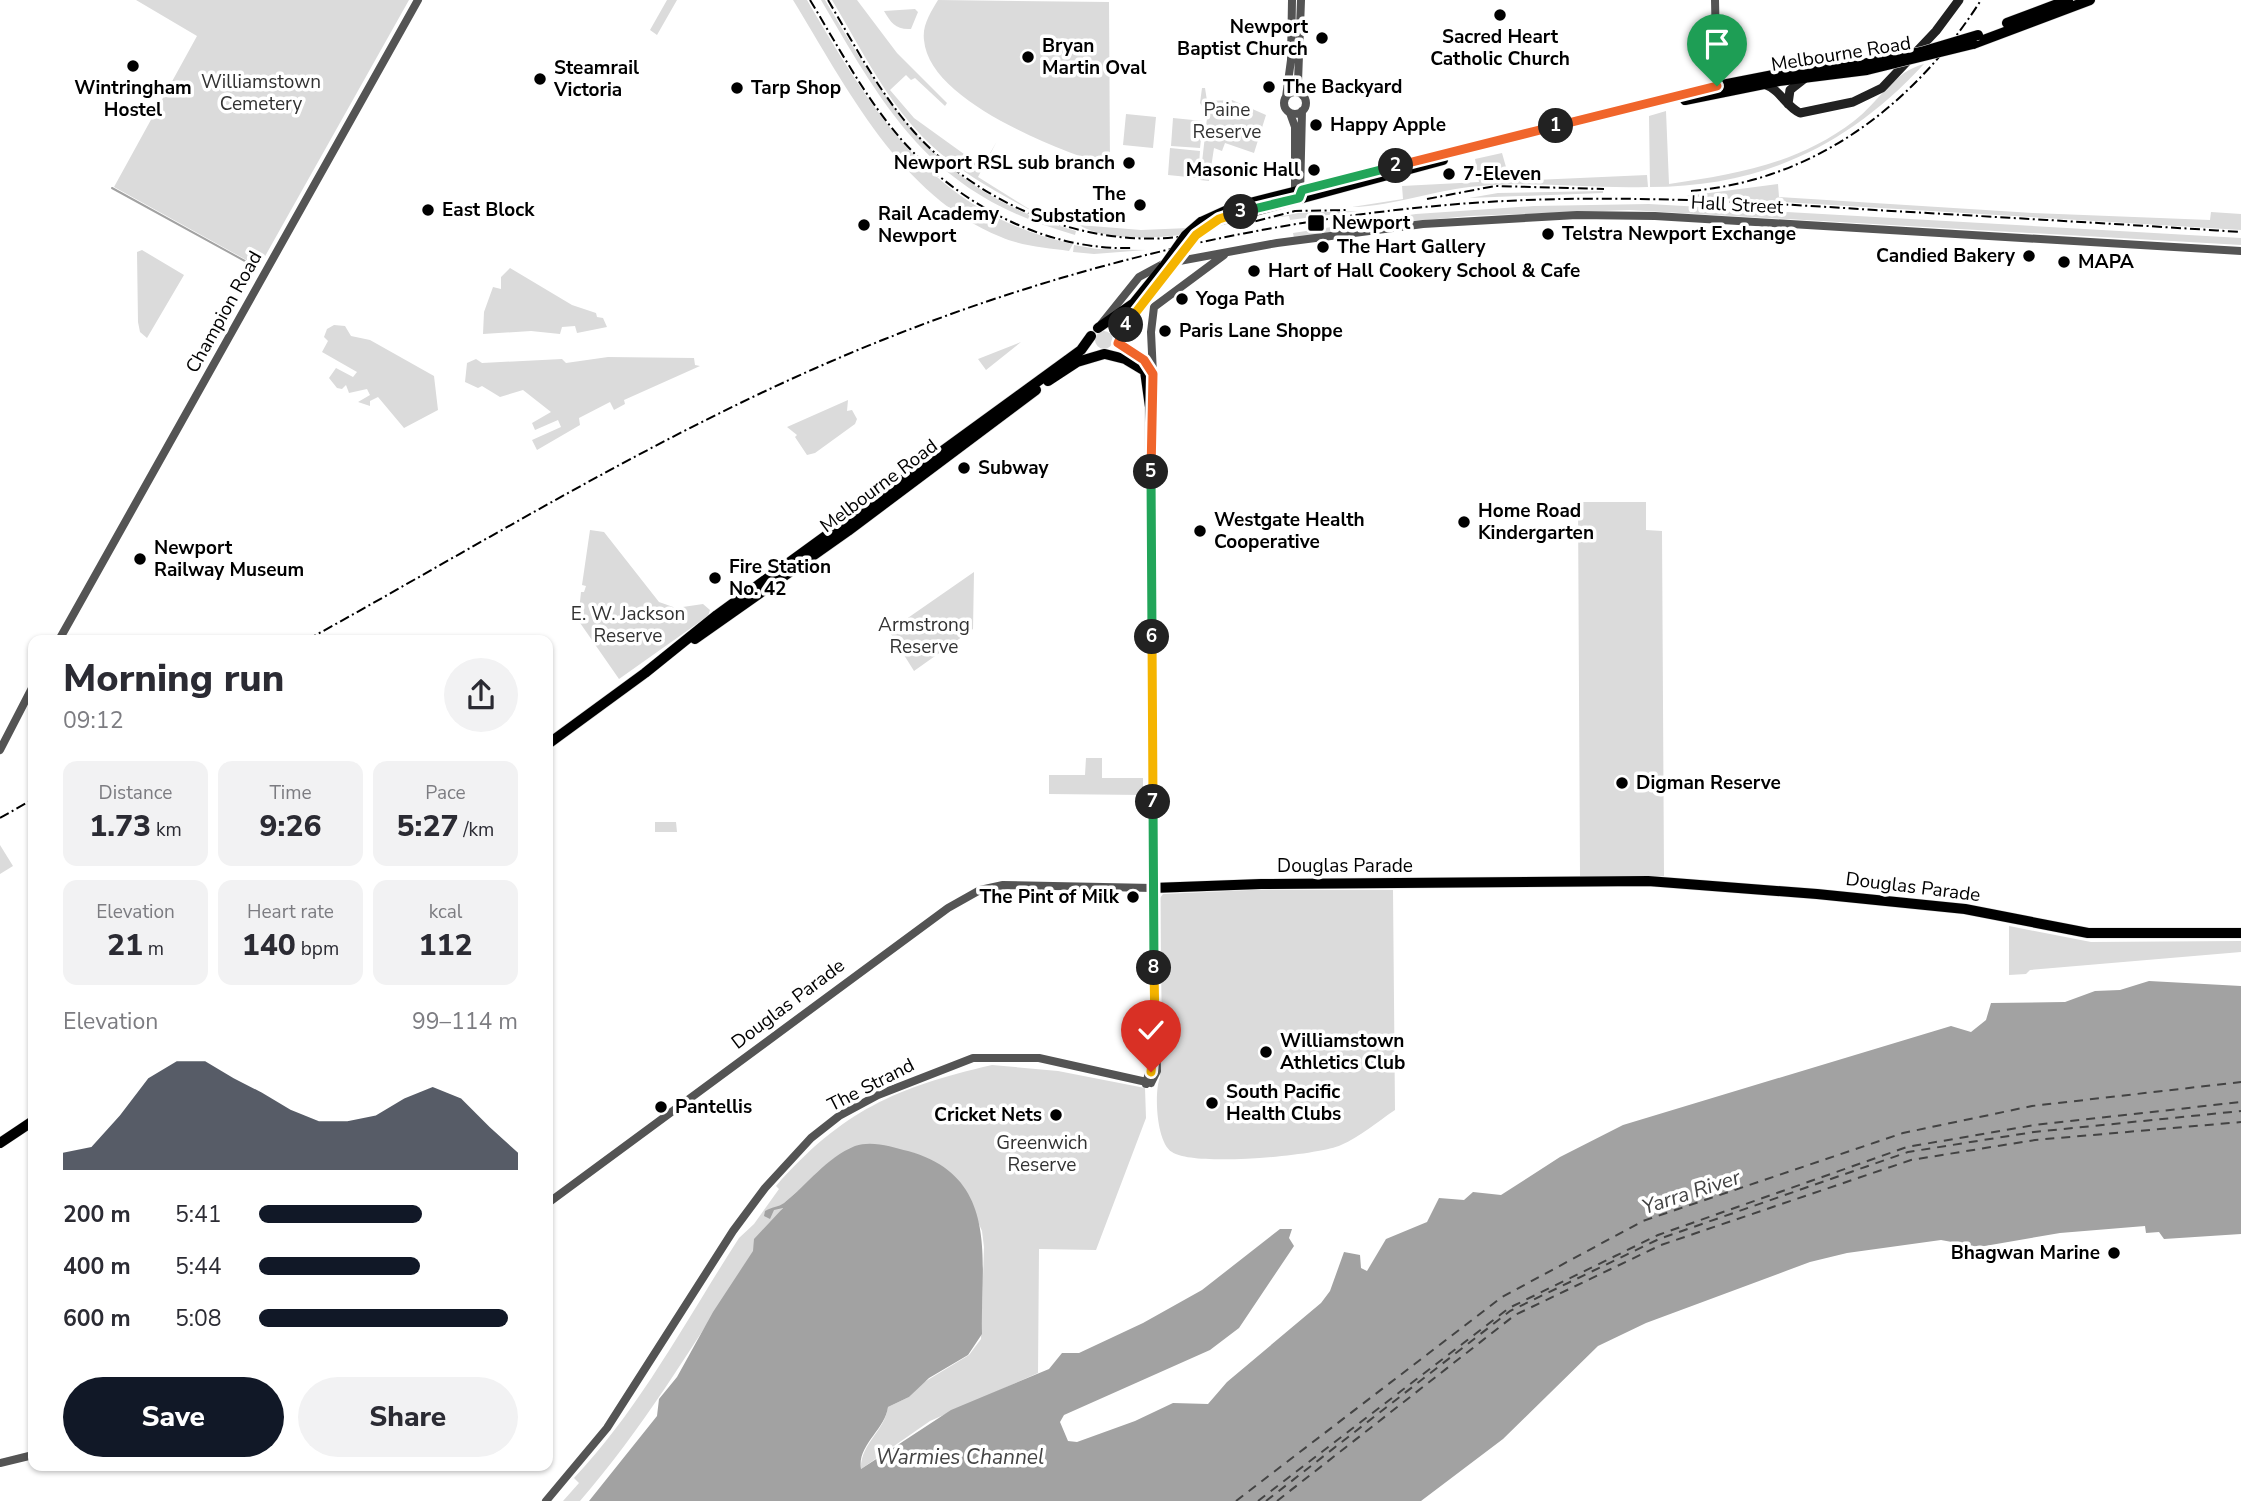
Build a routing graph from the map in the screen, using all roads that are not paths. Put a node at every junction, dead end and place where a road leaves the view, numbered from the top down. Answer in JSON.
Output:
{"nodes":[{"id":1,"x":418,"y":0,"type":"edge"},
{"id":2,"x":1292,"y":0,"type":"edge"},
{"id":3,"x":1301,"y":0,"type":"edge"},
{"id":4,"x":1715,"y":0,"type":"edge"},
{"id":5,"x":1957,"y":0,"type":"edge"},
{"id":6,"x":2068,"y":0,"type":"edge"},
{"id":7,"x":2090,"y":0,"type":"edge"},
{"id":8,"x":1975,"y":40,"type":"junction"},
{"id":9,"x":1865,"y":67,"type":"junction"},
{"id":10,"x":1806,"y":77,"type":"junction"},
{"id":11,"x":1763,"y":84,"type":"junction"},
{"id":12,"x":1717,"y":89,"type":"junction"},
{"id":13,"x":1303,"y":96,"type":"junction"},
{"id":14,"x":1286,"y":97,"type":"junction"},
{"id":15,"x":1788,"y":104,"type":"junction"},
{"id":16,"x":1302,"y":111,"type":"junction"},
{"id":17,"x":1290,"y":113,"type":"junction"},
{"id":18,"x":1299,"y":193,"type":"junction"},
{"id":19,"x":1233,"y":251,"type":"junction"},
{"id":20,"x":2241,"y":251,"type":"edge"},
{"id":21,"x":1201,"y":256,"type":"junction"},
{"id":22,"x":1169,"y":265,"type":"junction"},
{"id":23,"x":1206,"y":267,"type":"junction"},
{"id":24,"x":1098,"y":327,"type":"junction"},
{"id":25,"x":1091,"y":337,"type":"junction"},
{"id":26,"x":1151,"y":341,"type":"junction"},
{"id":27,"x":1118,"y":342,"type":"junction"},
{"id":28,"x":1105,"y":354,"type":"junction"},
{"id":29,"x":1140,"y":362,"type":"junction"},
{"id":30,"x":1153,"y":374,"type":"junction"},
{"id":31,"x":1150,"y":407,"type":"junction"},
{"id":32,"x":869,"y":510,"type":"junction"},
{"id":33,"x":62,"y":635,"type":"edge"},
{"id":34,"x":28,"y":695,"type":"edge"},
{"id":35,"x":3,"y":738,"type":"edge"},
{"id":36,"x":553,"y":740,"type":"edge"},
{"id":37,"x":0,"y":750,"type":"edge"},
{"id":38,"x":1153,"y":888,"type":"junction"},
{"id":39,"x":2241,"y":933,"type":"edge"},
{"id":40,"x":28,"y":1124,"type":"edge"},
{"id":41,"x":28,"y":1125,"type":"edge"},
{"id":42,"x":0,"y":1143,"type":"edge"},
{"id":43,"x":0,"y":1149,"type":"edge"},
{"id":44,"x":553,"y":1199,"type":"edge"},
{"id":45,"x":28,"y":1456,"type":"edge"},
{"id":46,"x":0,"y":1463,"type":"edge"},
{"id":47,"x":546,"y":1501,"type":"edge"}],
"edges":[{"from":1,"to":33,"type":"street","name":"Champion Road"},
{"from":2,"to":14,"type":"street"},
{"from":3,"to":13,"type":"street"},
{"from":4,"to":12,"type":"street"},
{"from":5,"to":15,"type":"main road"},
{"from":6,"to":8,"type":"main road","name":"Melbourne Road"},
{"from":7,"to":8,"type":"main road","name":"Melbourne Road"},
{"from":8,"to":9,"type":"main road","name":"Melbourne Road","bridge":true},
{"from":9,"to":10,"type":"main road","name":"Melbourne Road"},
{"from":9,"to":12,"type":"main road","name":"Melbourne Road"},
{"from":10,"to":11,"type":"main road","name":"Melbourne Road"},
{"from":10,"to":15,"type":"main road"},
{"from":11,"to":12,"type":"main road","name":"Melbourne Road"},
{"from":11,"to":15,"type":"main road"},
{"from":12,"to":18,"type":"main road","name":"Melbourne Road"},
{"from":13,"to":14,"type":"street"},
{"from":13,"to":16,"type":"street"},
{"from":14,"to":17,"type":"street"},
{"from":16,"to":17,"type":"street"},
{"from":16,"to":18,"type":"street"},
{"from":17,"to":18,"type":"street"},
{"from":18,"to":22,"type":"main road","name":"Melbourne Road","bridge":true},
{"from":18,"to":22,"type":"main road","name":"Melbourne Road","bridge":true},
{"from":19,"to":20,"type":"street","name":"Hall Street"},
{"from":19,"to":21,"type":"street","name":"Hall Street"},
{"from":19,"to":23,"type":"street","name":"Hall Street"},
{"from":21,"to":23,"type":"street"},
{"from":21,"to":24,"type":"street","name":"Hall Street"},
{"from":22,"to":24,"type":"main road","name":"Melbourne Road"},
{"from":22,"to":27,"type":"main road","name":"Melbourne Road"},
{"from":23,"to":26,"type":"street","name":"Hall Street"},
{"from":24,"to":25,"type":"main road"},
{"from":24,"to":27,"type":"main road"},
{"from":25,"to":28,"type":"main road"},
{"from":25,"to":32,"type":"main road","name":"Melbourne Road"},
{"from":26,"to":29,"type":"street","name":"Hall Street"},
{"from":26,"to":30,"type":"street","name":"Hall Street"},
{"from":27,"to":28,"type":"main road"},
{"from":27,"to":29,"type":"main road"},
{"from":28,"to":29,"type":"main road"},
{"from":28,"to":32,"type":"main road","name":"Melbourne Road"},
{"from":29,"to":30,"type":"main road"},
{"from":29,"to":31,"type":"main road"},
{"from":30,"to":31,"type":"main road"},
{"from":31,"to":38,"type":"main road"},
{"from":32,"to":36,"type":"main road","name":"Melbourne Road"},
{"from":34,"to":35,"type":"street"},
{"from":35,"to":37,"type":"street"},
{"from":38,"to":39,"type":"main road","name":"Douglas Parade"},
{"from":38,"to":44,"type":"street","name":"Douglas Parade"},
{"from":38,"to":47,"type":"street","name":"The Strand"},
{"from":40,"to":42,"type":"main road"},
{"from":41,"to":43,"type":"main road"},
{"from":45,"to":46,"type":"street"}]}
